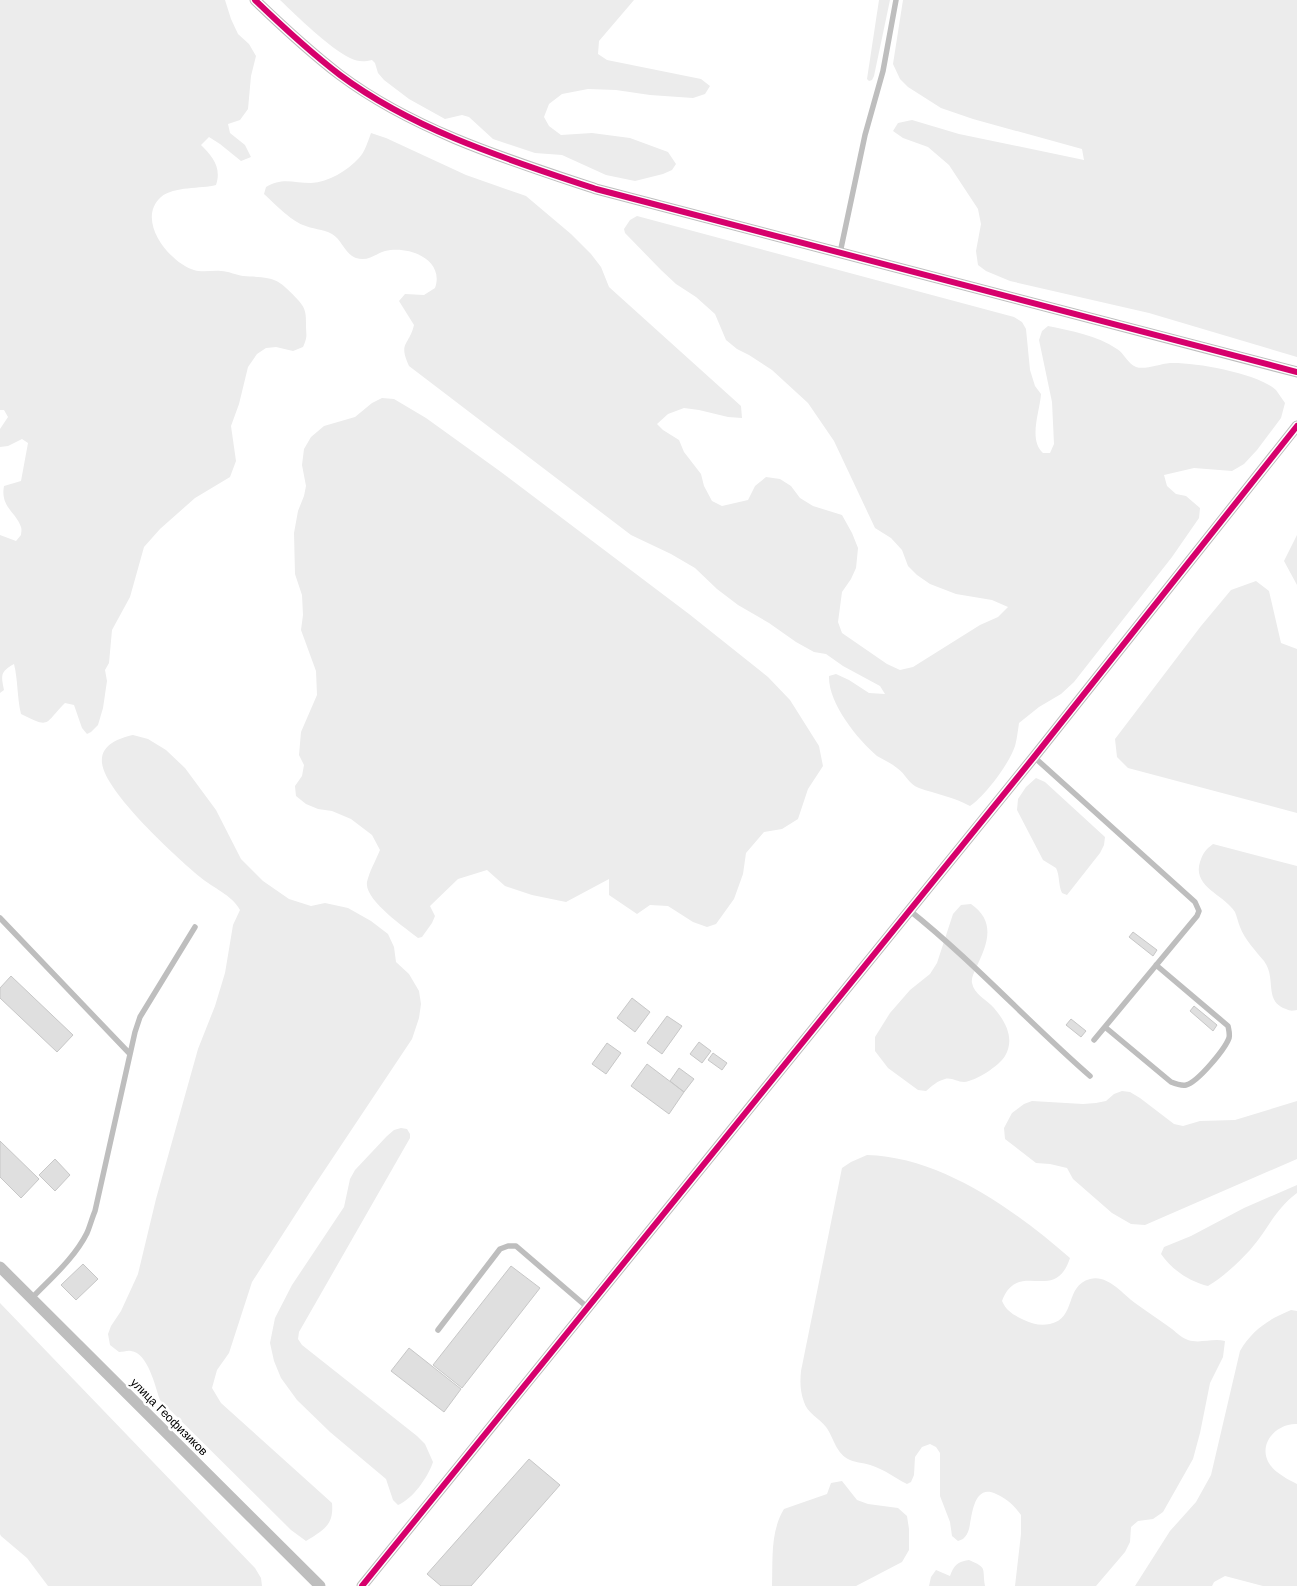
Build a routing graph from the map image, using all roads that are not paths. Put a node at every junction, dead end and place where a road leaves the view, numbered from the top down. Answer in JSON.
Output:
{"nodes":[{"id":1,"x":254,"y":0,"type":"edge"},
{"id":2,"x":896,"y":0,"type":"edge"},
{"id":3,"x":840,"y":253,"type":"junction"},
{"id":4,"x":1297,"y":372,"type":"edge"},
{"id":5,"x":1297,"y":426,"type":"edge"},
{"id":6,"x":1034,"y":757,"type":"junction"},
{"id":7,"x":909,"y":910,"type":"junction"},
{"id":8,"x":0,"y":918,"type":"edge"},
{"id":9,"x":195,"y":927,"type":"dead end"},
{"id":10,"x":1156,"y":965,"type":"junction"},
{"id":11,"x":1105,"y":1027,"type":"junction"},
{"id":12,"x":1094,"y":1040,"type":"dead end"},
{"id":13,"x":130,"y":1054,"type":"junction"},
{"id":14,"x":1090,"y":1076,"type":"dead end"},
{"id":15,"x":0,"y":1267,"type":"edge"},
{"id":16,"x":31,"y":1299,"type":"junction"},
{"id":17,"x":587,"y":1307,"type":"junction"},
{"id":18,"x":438,"y":1330,"type":"dead end"},
{"id":19,"x":320,"y":1586,"type":"edge"},
{"id":20,"x":362,"y":1586,"type":"edge"}],
"edges":[{"from":1,"to":3,"type":"street"},
{"from":2,"to":3,"type":"lane"},
{"from":3,"to":4,"type":"street"},
{"from":5,"to":6,"type":"street"},
{"from":6,"to":7,"type":"street"},
{"from":6,"to":10,"type":"lane"},
{"from":7,"to":14,"type":"lane"},
{"from":7,"to":17,"type":"street"},
{"from":8,"to":13,"type":"lane"},
{"from":9,"to":13,"type":"lane"},
{"from":10,"to":11,"type":"lane"},
{"from":10,"to":11,"type":"lane"},
{"from":11,"to":12,"type":"lane"},
{"from":13,"to":16,"type":"lane"},
{"from":15,"to":16,"type":"street","name":"улица Геофизиков"},
{"from":16,"to":19,"type":"street","name":"улица Геофизиков"},
{"from":17,"to":18,"type":"lane"},
{"from":17,"to":20,"type":"street"}]}
